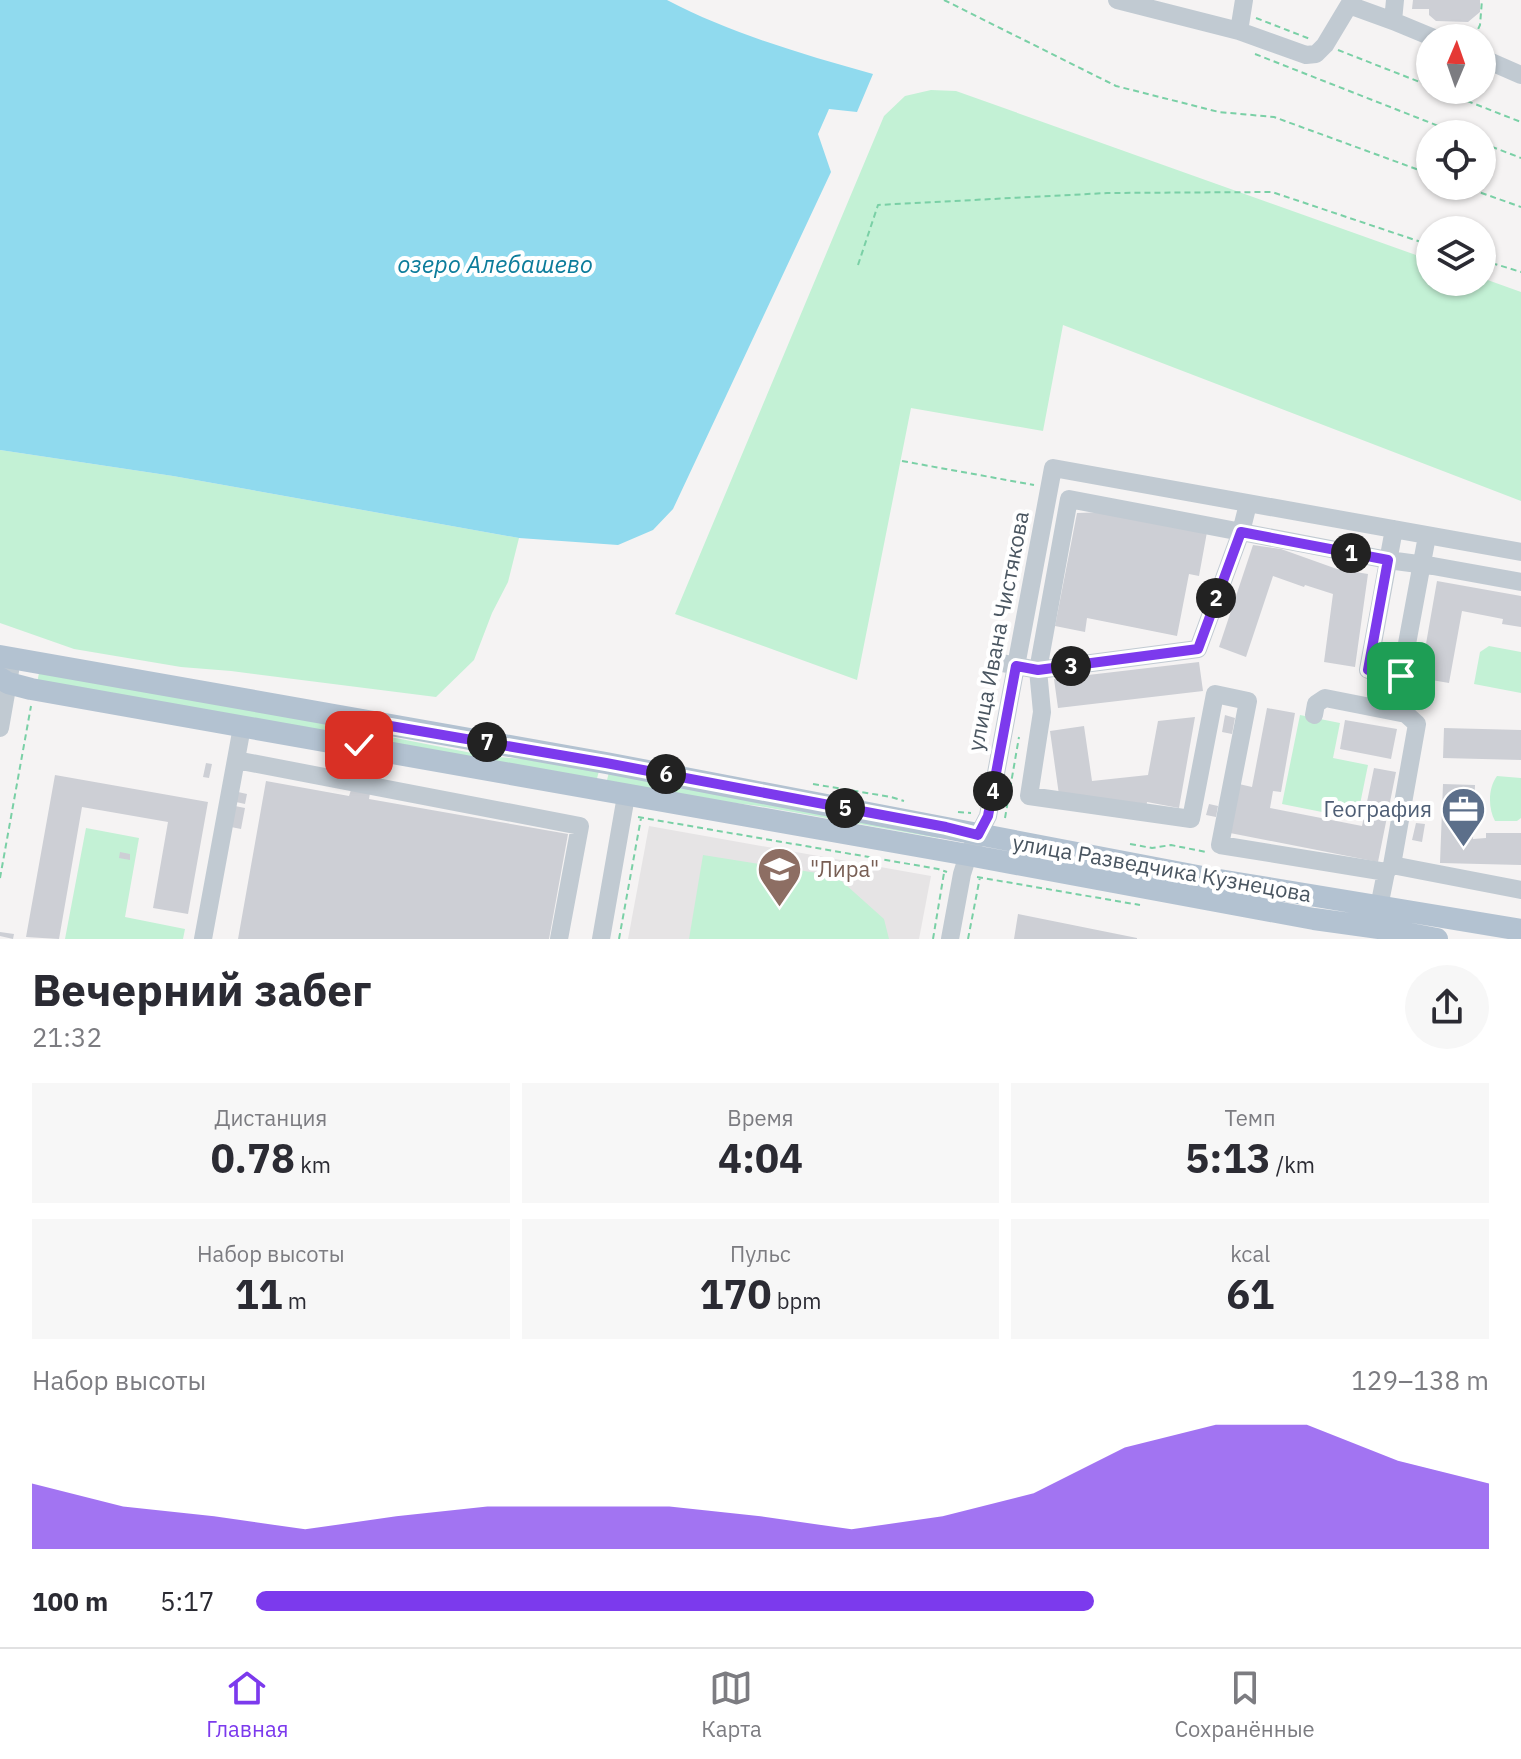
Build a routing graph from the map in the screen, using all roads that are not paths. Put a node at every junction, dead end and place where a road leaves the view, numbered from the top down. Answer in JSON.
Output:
{"nodes":[{"id":1,"x":1117,"y":0,"type":"edge"},
{"id":2,"x":1395,"y":0,"type":"edge"},
{"id":3,"x":1248,"y":8,"type":"edge"},
{"id":4,"x":1393,"y":21,"type":"junction"},
{"id":5,"x":1239,"y":31,"type":"junction"},
{"id":6,"x":1416,"y":31,"type":"edge"},
{"id":7,"x":1496,"y":64,"type":"edge"},
{"id":8,"x":1521,"y":75,"type":"edge"},
{"id":9,"x":1248,"y":504,"type":"junction"},
{"id":10,"x":1394,"y":529,"type":"junction"},
{"id":11,"x":1241,"y":532,"type":"junction"},
{"id":12,"x":1427,"y":536,"type":"junction"},
{"id":13,"x":1521,"y":552,"type":"edge"},
{"id":14,"x":1388,"y":560,"type":"junction"},
{"id":15,"x":1421,"y":566,"type":"junction"},
{"id":16,"x":1521,"y":582,"type":"edge"},
{"id":17,"x":1009,"y":664,"type":"junction"},
{"id":18,"x":5,"y":669,"type":"edge"},
{"id":19,"x":1038,"y":670,"type":"junction"},
{"id":20,"x":1314,"y":715,"type":"dead end"},
{"id":21,"x":373,"y":723,"type":"junction"},
{"id":22,"x":242,"y":727,"type":"junction"},
{"id":23,"x":0,"y":728,"type":"edge"},
{"id":24,"x":369,"y":749,"type":"junction"},
{"id":25,"x":236,"y":760,"type":"junction"},
{"id":26,"x":626,"y":796,"type":"junction"},
{"id":27,"x":973,"y":845,"type":"junction"},
{"id":28,"x":1220,"y":845,"type":"junction"},
{"id":29,"x":1389,"y":869,"type":"junction"},
{"id":30,"x":1213,"y":879,"type":"junction"},
{"id":31,"x":1521,"y":890,"type":"edge"},
{"id":32,"x":1379,"y":907,"type":"junction"},
{"id":33,"x":1521,"y":930,"type":"edge"},
{"id":34,"x":203,"y":939,"type":"edge"},
{"id":35,"x":559,"y":939,"type":"edge"},
{"id":36,"x":601,"y":939,"type":"edge"},
{"id":37,"x":950,"y":939,"type":"edge"},
{"id":38,"x":1437,"y":939,"type":"edge"}],
"edges":[{"from":1,"to":5,"type":"street"},
{"from":2,"to":4,"type":"street"},
{"from":3,"to":5,"type":"street"},
{"from":4,"to":5,"type":"street"},
{"from":4,"to":6,"type":"street"},
{"from":7,"to":8,"type":"street"},
{"from":9,"to":10,"type":"street"},
{"from":9,"to":11,"type":"street"},
{"from":9,"to":17,"type":"street","name":"улица Ивана Чистякова"},
{"from":10,"to":12,"type":"street"},
{"from":10,"to":14,"type":"street"},
{"from":11,"to":14,"type":"street"},
{"from":11,"to":19,"type":"street"},
{"from":11,"to":19,"type":"street"},
{"from":12,"to":13,"type":"street"},
{"from":12,"to":15,"type":"street"},
{"from":14,"to":15,"type":"street"},
{"from":14,"to":15,"type":"street"},
{"from":15,"to":16,"type":"street"},
{"from":17,"to":19,"type":"street"},
{"from":17,"to":27,"type":"street","name":"улица Ивана Чистякова"},
{"from":18,"to":21,"type":"main road","name":"улица Разведчика Кузнецова"},
{"from":18,"to":22,"type":"main road","name":"улица Разведчика Кузнецова"},
{"from":18,"to":23,"type":"street"},
{"from":19,"to":28,"type":"street"},
{"from":20,"to":29,"type":"street"},
{"from":21,"to":24,"type":"main road"},
{"from":21,"to":27,"type":"main road","name":"улица Разведчика Кузнецова"},
{"from":22,"to":24,"type":"main road","name":"улица Разведчика Кузнецова"},
{"from":22,"to":25,"type":"street"},
{"from":24,"to":26,"type":"main road","name":"улица Разведчика Кузнецова"},
{"from":25,"to":34,"type":"street"},
{"from":25,"to":35,"type":"street"},
{"from":26,"to":27,"type":"main road","name":"улица Разведчика Кузнецова"},
{"from":26,"to":36,"type":"street"},
{"from":27,"to":30,"type":"main road","name":"улица Разведчика Кузнецова"},
{"from":27,"to":37,"type":"street","name":"улица Ивана Чистякова"},
{"from":27,"to":38,"type":"main road","name":"улица Разведчика Кузнецова"},
{"from":28,"to":29,"type":"street"},
{"from":28,"to":30,"type":"street"},
{"from":29,"to":31,"type":"street"},
{"from":29,"to":32,"type":"street"},
{"from":30,"to":32,"type":"main road","name":"улица Разведчика Кузнецова"},
{"from":32,"to":33,"type":"main road","name":"улица Разведчика Кузнецова"}]}
